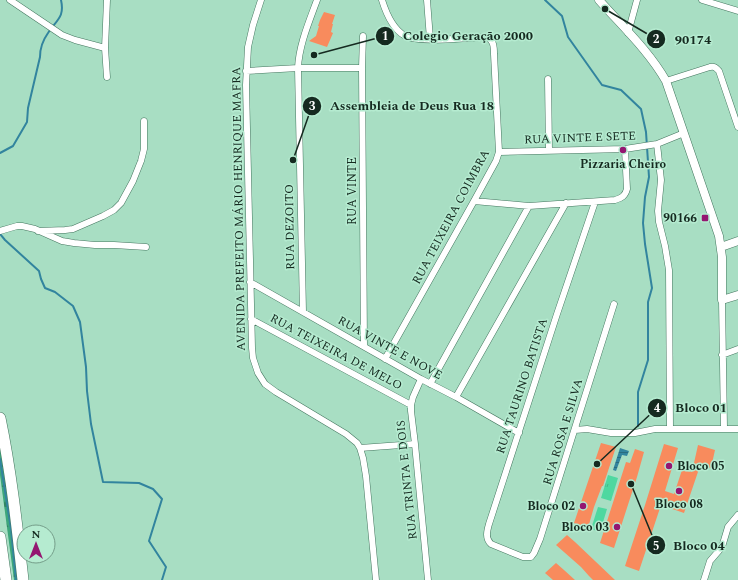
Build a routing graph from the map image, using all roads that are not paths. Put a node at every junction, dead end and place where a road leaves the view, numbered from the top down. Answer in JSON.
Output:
{"nodes":[{"id":1,"x":10,"y":0,"type":"edge"},
{"id":2,"x":107,"y":0,"type":"edge"},
{"id":3,"x":261,"y":0,"type":"edge"},
{"id":4,"x":317,"y":0,"type":"edge"},
{"id":5,"x":382,"y":0,"type":"edge"},
{"id":6,"x":427,"y":0,"type":"edge"},
{"id":7,"x":598,"y":0,"type":"edge"},
{"id":8,"x":638,"y":0,"type":"edge"},
{"id":9,"x":702,"y":0,"type":"edge"},
{"id":10,"x":738,"y":11,"type":"edge"},
{"id":11,"x":628,"y":33,"type":"junction"},
{"id":12,"x":363,"y":36,"type":"dead end"},
{"id":13,"x":430,"y":39,"type":"junction"},
{"id":14,"x":104,"y":48,"type":"junction"},
{"id":15,"x":298,"y":68,"type":"junction"},
{"id":16,"x":362,"y":68,"type":"junction"},
{"id":17,"x":246,"y":71,"type":"junction"},
{"id":18,"x":106,"y":77,"type":"dead end"},
{"id":19,"x":548,"y":79,"type":"dead end"},
{"id":20,"x":666,"y":81,"type":"junction"},
{"id":21,"x":144,"y":121,"type":"dead end"},
{"id":22,"x":738,"y":127,"type":"edge"},
{"id":23,"x":684,"y":133,"type":"junction"},
{"id":24,"x":654,"y":144,"type":"junction"},
{"id":25,"x":625,"y":149,"type":"junction"},
{"id":26,"x":549,"y":151,"type":"junction"},
{"id":27,"x":499,"y":152,"type":"junction"},
{"id":28,"x":474,"y":201,"type":"junction"},
{"id":29,"x":595,"y":202,"type":"junction"},
{"id":30,"x":566,"y":203,"type":"junction"},
{"id":31,"x":528,"y":206,"type":"junction"},
{"id":32,"x":1,"y":231,"type":"edge"},
{"id":33,"x":38,"y":231,"type":"junction"},
{"id":34,"x":738,"y":241,"type":"edge"},
{"id":35,"x":146,"y":247,"type":"dead end"},
{"id":36,"x":721,"y":247,"type":"junction"},
{"id":37,"x":250,"y":282,"type":"junction"},
{"id":38,"x":738,"y":294,"type":"edge"},
{"id":39,"x":722,"y":300,"type":"junction"},
{"id":40,"x":614,"y":304,"type":"dead end"},
{"id":41,"x":303,"y":312,"type":"junction"},
{"id":42,"x":251,"y":320,"type":"junction"},
{"id":43,"x":364,"y":346,"type":"junction"},
{"id":44,"x":738,"y":349,"type":"edge"},
{"id":45,"x":722,"y":355,"type":"junction"},
{"id":46,"x":385,"y":359,"type":"junction"},
{"id":47,"x":421,"y":379,"type":"junction"},
{"id":48,"x":430,"y":384,"type":"junction"},
{"id":49,"x":456,"y":397,"type":"junction"},
{"id":50,"x":411,"y":405,"type":"junction"},
{"id":51,"x":0,"y":418,"type":"edge"},
{"id":52,"x":724,"y":428,"type":"junction"},
{"id":53,"x":738,"y":428,"type":"edge"},
{"id":54,"x":670,"y":429,"type":"junction"},
{"id":55,"x":575,"y":430,"type":"junction"},
{"id":56,"x":519,"y":433,"type":"junction"},
{"id":57,"x":415,"y":444,"type":"junction"},
{"id":58,"x":360,"y":448,"type":"junction"},
{"id":59,"x":738,"y":515,"type":"edge"},
{"id":60,"x":0,"y":537,"type":"edge"},
{"id":61,"x":523,"y":557,"type":"joint"},
{"id":62,"x":6,"y":580,"type":"edge"},
{"id":63,"x":23,"y":580,"type":"edge"},
{"id":64,"x":376,"y":580,"type":"edge"},
{"id":65,"x":428,"y":580,"type":"edge"},
{"id":66,"x":704,"y":580,"type":"edge"}],
"edges":[{"from":1,"to":14,"type":"street"},
{"from":2,"to":14,"type":"street"},
{"from":3,"to":17,"type":"street","name":"AVENIDA PREFEITO MÁRIO HENRIQUE MAFRA"},
{"from":4,"to":15,"type":"street","name":"RUA DEZOITO"},
{"from":5,"to":13,"type":"street","name":"RUA TEIXEIRA COIMBRA"},
{"from":6,"to":13,"type":"street"},
{"from":7,"to":11,"type":"street"},
{"from":8,"to":11,"type":"street"},
{"from":9,"to":10,"type":"street"},
{"from":11,"to":20,"type":"street"},
{"from":12,"to":16,"type":"street","name":"RUA VINTE"},
{"from":13,"to":27,"type":"street","name":"RUA TEIXEIRA COIMBRA"},
{"from":14,"to":18,"type":"street"},
{"from":15,"to":16,"type":"street"},
{"from":15,"to":17,"type":"street"},
{"from":15,"to":41,"type":"street","name":"RUA DEZOITO"},
{"from":16,"to":43,"type":"street","name":"RUA VINTE"},
{"from":17,"to":37,"type":"street","name":"AVENIDA PREFEITO MÁRIO HENRIQUE MAFRA"},
{"from":19,"to":26,"type":"street"},
{"from":20,"to":22,"type":"street"},
{"from":20,"to":23,"type":"street"},
{"from":21,"to":33,"type":"street"},
{"from":23,"to":24,"type":"street","name":"RUA VINTE E SETE"},
{"from":23,"to":36,"type":"street"},
{"from":24,"to":25,"type":"street","name":"RUA VINTE E SETE"},
{"from":24,"to":54,"type":"street"},
{"from":25,"to":26,"type":"street","name":"RUA VINTE E SETE"},
{"from":25,"to":29,"type":"street"},
{"from":26,"to":27,"type":"street","name":"RUA VINTE E SETE"},
{"from":27,"to":28,"type":"street","name":"RUA TEIXEIRA COIMBRA"},
{"from":28,"to":31,"type":"street"},
{"from":28,"to":46,"type":"street","name":"RUA TEIXEIRA COIMBRA"},
{"from":29,"to":30,"type":"street"},
{"from":29,"to":56,"type":"street","name":"RUA TAURINO BATISTA"},
{"from":30,"to":31,"type":"street"},
{"from":30,"to":49,"type":"street"},
{"from":31,"to":48,"type":"street"},
{"from":32,"to":33,"type":"street"},
{"from":33,"to":35,"type":"street"},
{"from":34,"to":36,"type":"street"},
{"from":36,"to":39,"type":"street"},
{"from":37,"to":41,"type":"street","name":"RUA VINTE E NOVE"},
{"from":37,"to":42,"type":"street","name":"AVENIDA PREFEITO MÁRIO HENRIQUE MAFRA"},
{"from":38,"to":39,"type":"street"},
{"from":39,"to":45,"type":"street"},
{"from":40,"to":55,"type":"street","name":"RUA ROSA E SILVA"},
{"from":41,"to":43,"type":"street","name":"RUA VINTE E NOVE"},
{"from":42,"to":50,"type":"street","name":"RUA TEIXEIRA DE MELO"},
{"from":42,"to":58,"type":"street","name":"AVENIDA PREFEITO MÁRIO HENRIQUE MAFRA"},
{"from":43,"to":46,"type":"street","name":"RUA VINTE E NOVE"},
{"from":44,"to":45,"type":"street"},
{"from":45,"to":52,"type":"street"},
{"from":46,"to":47,"type":"street","name":"RUA VINTE E NOVE"},
{"from":47,"to":48,"type":"street","name":"RUA VINTE E NOVE"},
{"from":47,"to":50,"type":"street","name":"RUA TRINTA E DOIS"},
{"from":48,"to":49,"type":"street","name":"RUA VINTE E NOVE"},
{"from":49,"to":56,"type":"street","name":"RUA VINTE E NOVE"},
{"from":50,"to":57,"type":"street","name":"RUA TRINTA E DOIS"},
{"from":51,"to":63,"type":"highway"},
{"from":52,"to":53,"type":"street"},
{"from":52,"to":54,"type":"street"},
{"from":54,"to":55,"type":"street"},
{"from":55,"to":61,"type":"street","name":"RUA ROSA E SILVA"},
{"from":56,"to":61,"type":"street","name":"RUA TAURINO BATISTA"},
{"from":57,"to":58,"type":"street"},
{"from":57,"to":65,"type":"street","name":"RUA TRINTA E DOIS"},
{"from":58,"to":64,"type":"street"},
{"from":59,"to":66,"type":"street"},
{"from":60,"to":62,"type":"highway"}]}
